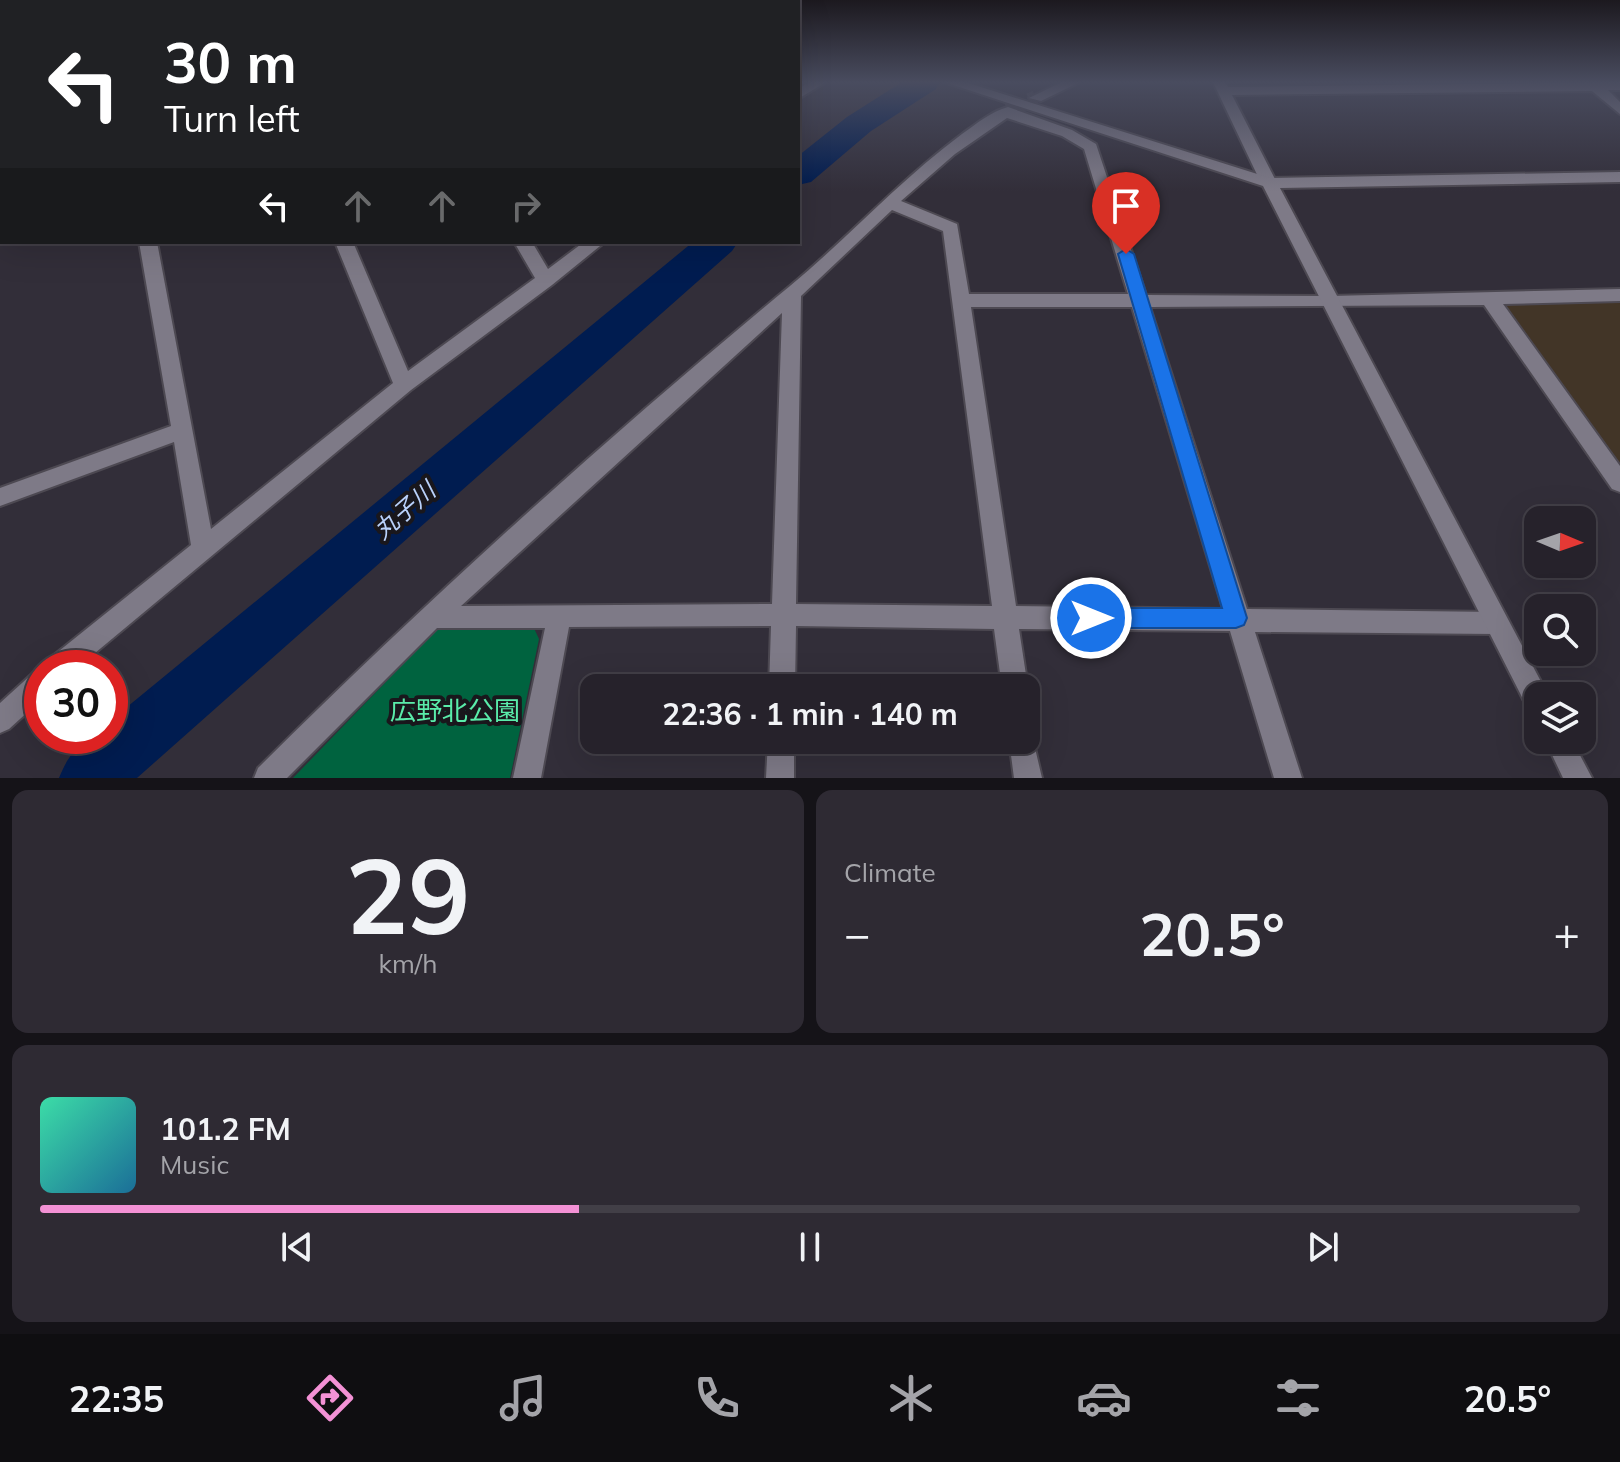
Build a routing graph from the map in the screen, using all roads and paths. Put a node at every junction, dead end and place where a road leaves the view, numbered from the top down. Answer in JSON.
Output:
{"nodes":[{"id":1,"x":996,"y":118,"type":"tunnel mouth"},
{"id":2,"x":1024,"y":118,"type":"tunnel mouth"},
{"id":3,"x":1065,"y":118,"type":"edge"},
{"id":4,"x":1237,"y":118,"type":"edge"},
{"id":5,"x":1620,"y":177,"type":"edge"},
{"id":6,"x":1269,"y":183,"type":"junction"},
{"id":7,"x":890,"y":203,"type":"junction"},
{"id":8,"x":148,"y":244,"type":"edge"},
{"id":9,"x":345,"y":244,"type":"edge"},
{"id":10,"x":524,"y":244,"type":"edge"},
{"id":11,"x":593,"y":244,"type":"edge"},
{"id":12,"x":546,"y":281,"type":"junction"},
{"id":13,"x":792,"y":293,"type":"junction"},
{"id":14,"x":1620,"y":295,"type":"edge"},
{"id":15,"x":1489,"y":298,"type":"junction"},
{"id":16,"x":959,"y":300,"type":"junction"},
{"id":17,"x":1141,"y":301,"type":"junction"},
{"id":18,"x":1331,"y":302,"type":"junction"},
{"id":19,"x":404,"y":385,"type":"junction"},
{"id":20,"x":182,"y":430,"type":"junction"},
{"id":21,"x":1620,"y":483,"type":"edge"},
{"id":22,"x":0,"y":497,"type":"edge"},
{"id":23,"x":203,"y":547,"type":"junction"},
{"id":24,"x":784,"y":615,"type":"junction"},
{"id":25,"x":432,"y":617,"type":"junction"},
{"id":26,"x":559,"y":617,"type":"junction"},
{"id":27,"x":1004,"y":618,"type":"junction"},
{"id":28,"x":1236,"y":618,"type":"junction"},
{"id":29,"x":1496,"y":623,"type":"junction"},
{"id":30,"x":80,"y":650,"type":"edge"},
{"id":31,"x":782,"y":674,"type":"edge"},
{"id":32,"x":1013,"y":674,"type":"edge"},
{"id":33,"x":1527,"y":682,"type":"edge"},
{"id":34,"x":24,"y":698,"type":"edge"},
{"id":35,"x":0,"y":720,"type":"edge"},
{"id":36,"x":781,"y":754,"type":"edge"},
{"id":37,"x":1024,"y":754,"type":"edge"},
{"id":38,"x":1565,"y":754,"type":"edge"},
{"id":39,"x":268,"y":778,"type":"edge"},
{"id":40,"x":527,"y":778,"type":"edge"},
{"id":41,"x":780,"y":778,"type":"edge"},
{"id":42,"x":1028,"y":778,"type":"edge"},
{"id":43,"x":1288,"y":778,"type":"edge"},
{"id":44,"x":1578,"y":778,"type":"edge"}],
"edges":[{"from":1,"to":7,"type":"street"},
{"from":2,"to":17,"type":"street"},
{"from":3,"to":6,"type":"street"},
{"from":4,"to":6,"type":"street"},
{"from":5,"to":6,"type":"street"},
{"from":6,"to":18,"type":"street"},
{"from":7,"to":13,"type":"street"},
{"from":7,"to":16,"type":"street"},
{"from":8,"to":20,"type":"street"},
{"from":9,"to":19,"type":"street"},
{"from":10,"to":12,"type":"street"},
{"from":11,"to":12,"type":"street"},
{"from":12,"to":19,"type":"street"},
{"from":13,"to":24,"type":"street"},
{"from":13,"to":25,"type":"street"},
{"from":14,"to":15,"type":"street"},
{"from":15,"to":18,"type":"street"},
{"from":15,"to":21,"type":"street"},
{"from":16,"to":17,"type":"street"},
{"from":16,"to":27,"type":"street"},
{"from":17,"to":18,"type":"street"},
{"from":17,"to":28,"type":"street"},
{"from":18,"to":29,"type":"street"},
{"from":19,"to":23,"type":"street"},
{"from":20,"to":22,"type":"street"},
{"from":20,"to":23,"type":"street"},
{"from":23,"to":30,"type":"street"},
{"from":24,"to":26,"type":"street"},
{"from":24,"to":27,"type":"street"},
{"from":24,"to":31,"type":"street"},
{"from":25,"to":26,"type":"street"},
{"from":25,"to":39,"type":"street"},
{"from":26,"to":40,"type":"street"},
{"from":27,"to":28,"type":"street"},
{"from":27,"to":32,"type":"street"},
{"from":28,"to":29,"type":"street"},
{"from":28,"to":43,"type":"street"},
{"from":29,"to":33,"type":"street"},
{"from":34,"to":35,"type":"street"},
{"from":36,"to":41,"type":"street"},
{"from":37,"to":42,"type":"street"},
{"from":38,"to":44,"type":"street"}]}
